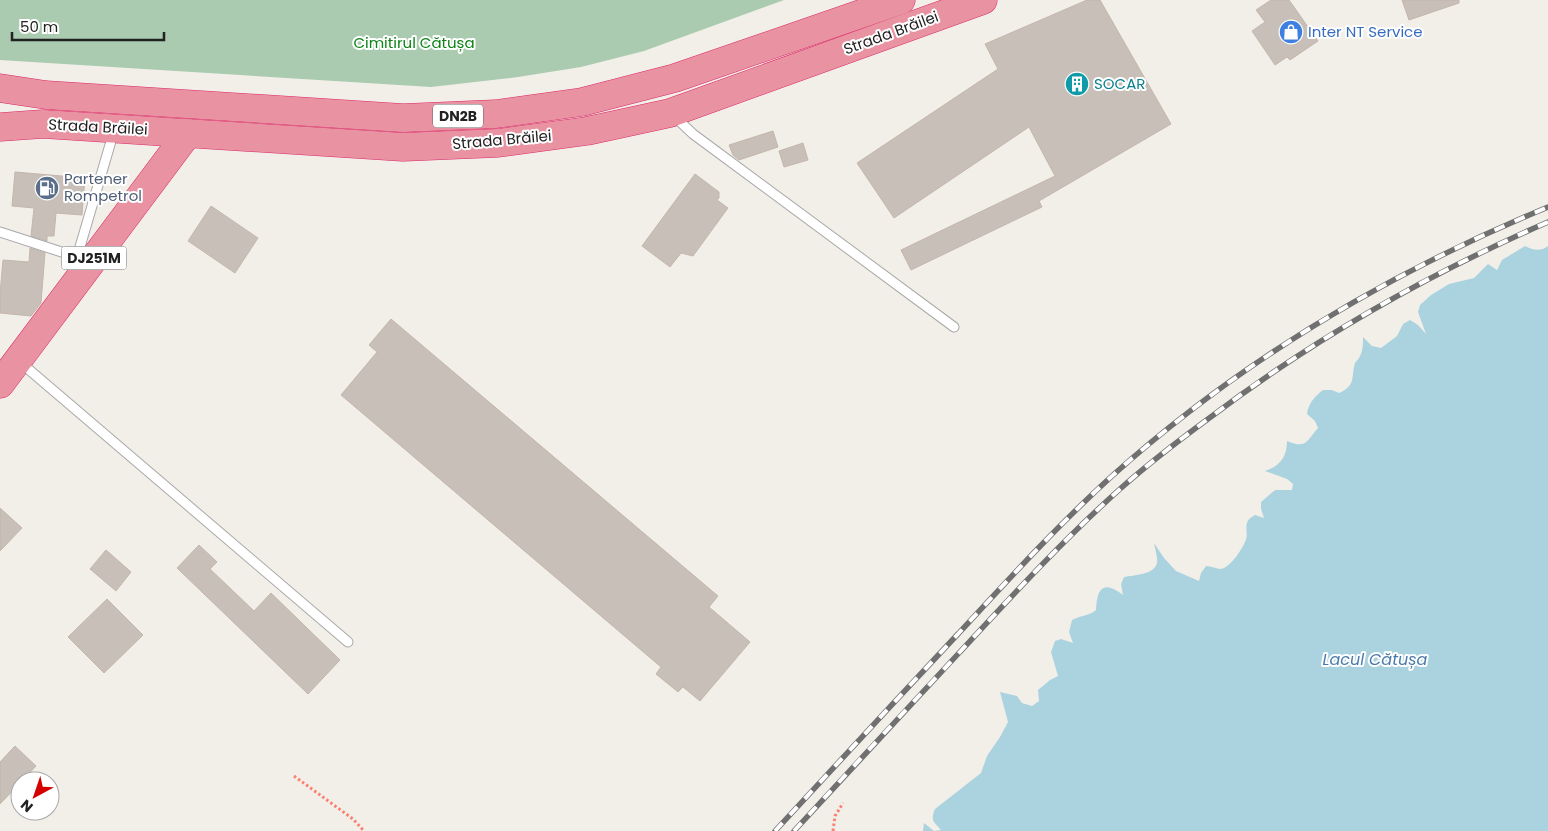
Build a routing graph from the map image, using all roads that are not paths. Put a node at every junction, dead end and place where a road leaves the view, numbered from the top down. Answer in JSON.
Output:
{"nodes":[{"id":1,"x":901,"y":0,"type":"edge"},
{"id":2,"x":983,"y":0,"type":"edge"},
{"id":3,"x":0,"y":88,"type":"edge"},
{"id":4,"x":670,"y":113,"type":"junction"},
{"id":5,"x":0,"y":127,"type":"edge"},
{"id":6,"x":115,"y":128,"type":"junction"},
{"id":7,"x":188,"y":133,"type":"junction"},
{"id":8,"x":0,"y":232,"type":"edge"},
{"id":9,"x":81,"y":263,"type":"junction"},
{"id":10,"x":954,"y":327,"type":"dead end"},
{"id":11,"x":18,"y":360,"type":"junction"},
{"id":12,"x":0,"y":384,"type":"edge"},
{"id":13,"x":348,"y":642,"type":"dead end"}],
"edges":[{"from":1,"to":3,"type":"highway","name":"Strada Brăilei","number":"DN2B"},
{"from":2,"to":4,"type":"highway","name":"Strada Brăilei","number":"DN2B"},
{"from":4,"to":7,"type":"highway","name":"Strada Brăilei","number":"DN2B"},
{"from":4,"to":10,"type":"lane"},
{"from":5,"to":6,"type":"highway","name":"Strada Brăilei","number":"DN2B"},
{"from":6,"to":7,"type":"highway","name":"Strada Brăilei","number":"DN2B"},
{"from":6,"to":9,"type":"lane"},
{"from":7,"to":9,"type":"highway","number":"DJ251M"},
{"from":8,"to":9,"type":"lane"},
{"from":9,"to":11,"type":"highway","number":"DJ251M"},
{"from":11,"to":12,"type":"highway","number":"DJ251M"},
{"from":11,"to":13,"type":"lane"}]}
